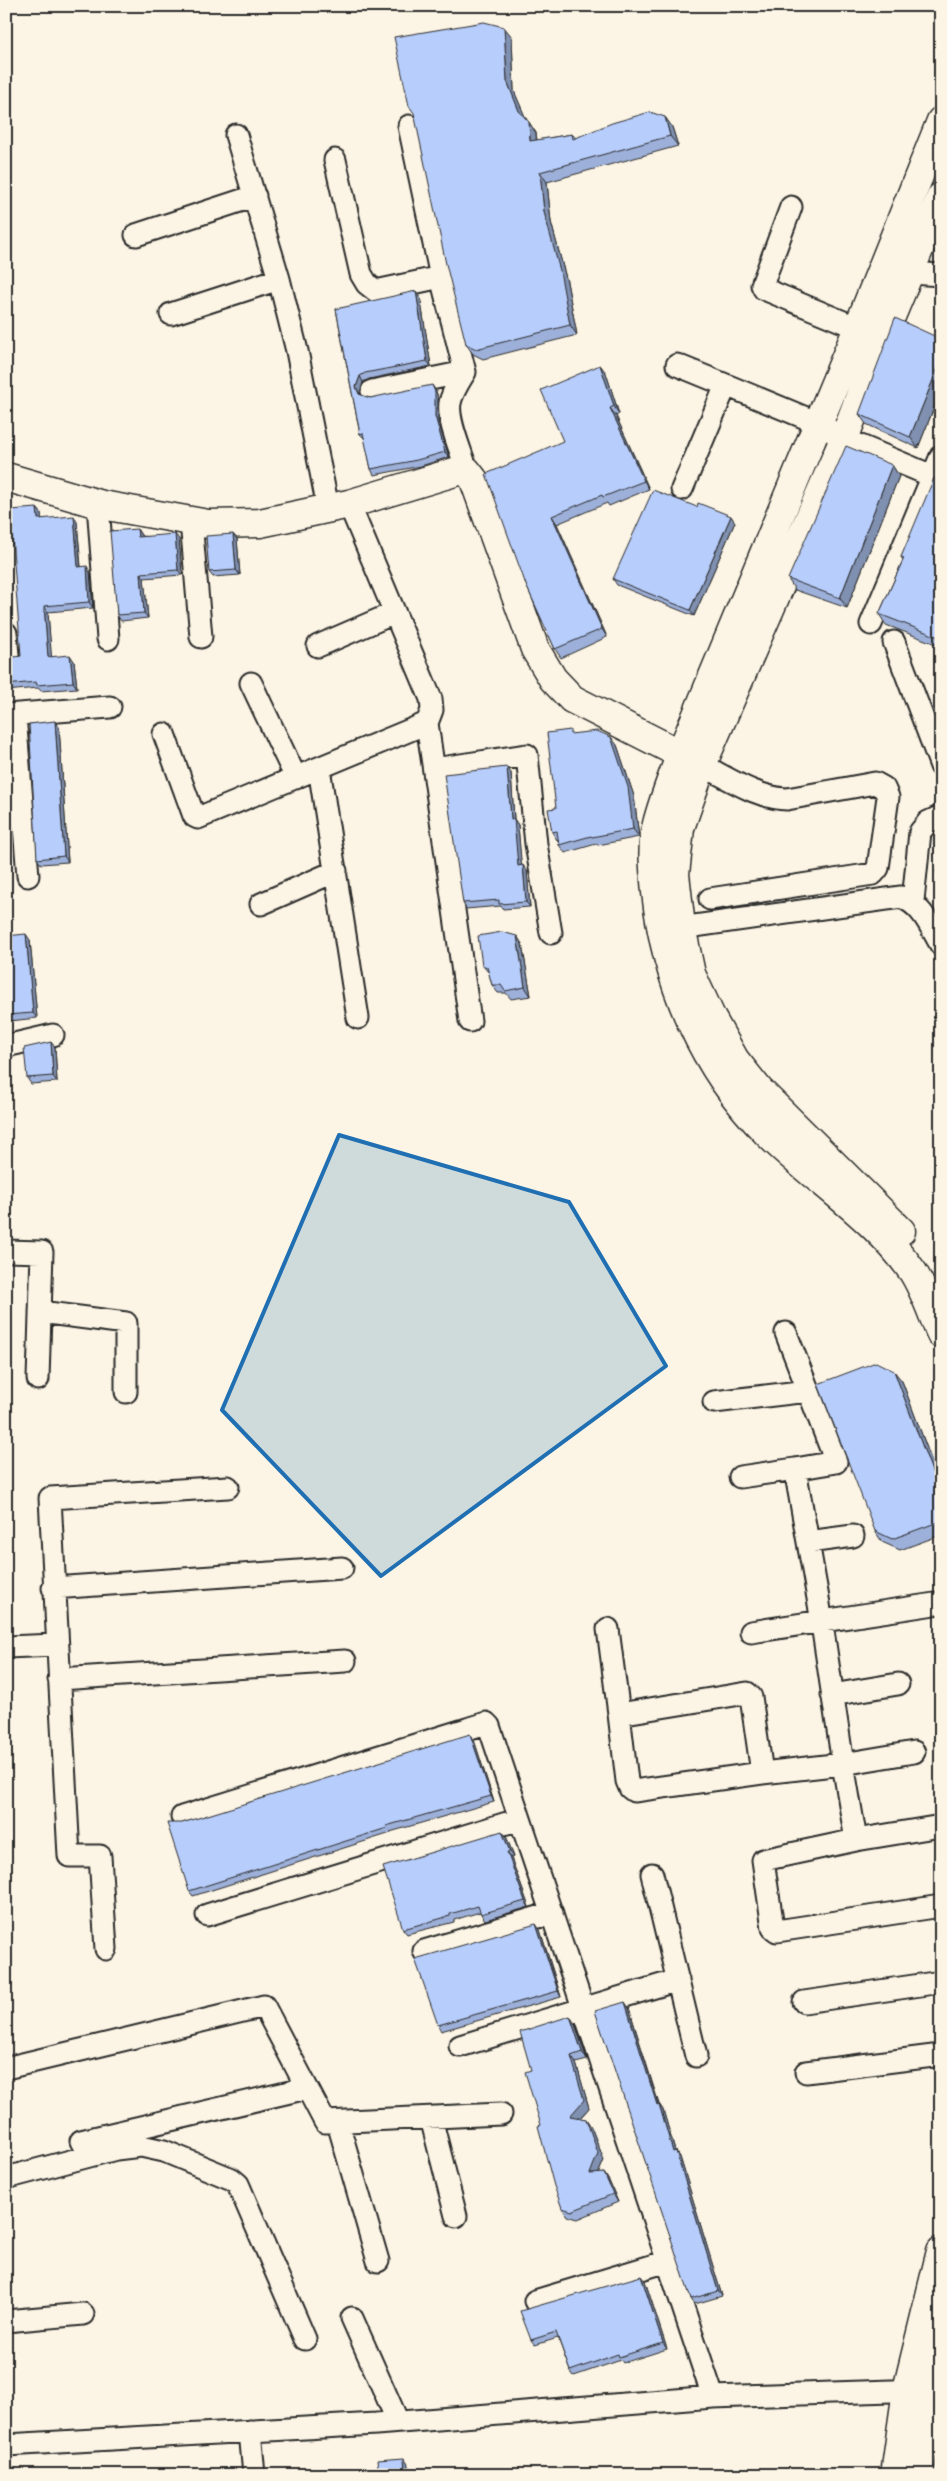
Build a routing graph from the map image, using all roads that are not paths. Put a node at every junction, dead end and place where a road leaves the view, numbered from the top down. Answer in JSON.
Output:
{"nodes":[{"id":1,"x":941,"y":121,"type":"edge"},
{"id":2,"x":409,"y":126,"type":"edge"},
{"id":3,"x":236,"y":135,"type":"dead end"},
{"id":4,"x":335,"y":160,"type":"dead end"},
{"id":5,"x":255,"y":196,"type":"junction"},
{"id":6,"x":941,"y":197,"type":"edge"},
{"id":7,"x":791,"y":207,"type":"dead end"},
{"id":8,"x":136,"y":235,"type":"dead end"},
{"id":9,"x":882,"y":264,"type":"junction"},
{"id":10,"x":911,"y":273,"type":"junction"},
{"id":11,"x":941,"y":275,"type":"edge"},
{"id":12,"x":441,"y":277,"type":"junction"},
{"id":13,"x":279,"y":280,"type":"junction"},
{"id":14,"x":172,"y":314,"type":"dead end"},
{"id":15,"x":858,"y":328,"type":"junction"},
{"id":16,"x":677,"y":365,"type":"dead end"},
{"id":17,"x":465,"y":372,"type":"junction"},
{"id":18,"x":726,"y":385,"type":"junction"},
{"id":19,"x":372,"y":391,"type":"dead end"},
{"id":20,"x":818,"y":423,"type":"junction"},
{"id":21,"x":844,"y":439,"type":"junction"},
{"id":22,"x":941,"y":456,"type":"edge"},
{"id":23,"x":467,"y":471,"type":"junction"},
{"id":24,"x":932,"y":476,"type":"junction"},
{"id":25,"x":6,"y":477,"type":"edge"},
{"id":26,"x":682,"y":489,"type":"dead end"},
{"id":27,"x":98,"y":504,"type":"junction"},
{"id":28,"x":338,"y":506,"type":"junction"},
{"id":29,"x":191,"y":521,"type":"junction"},
{"id":30,"x":394,"y":613,"type":"junction"},
{"id":31,"x":870,"y":624,"type":"dead end"},
{"id":32,"x":6,"y":633,"type":"edge"},
{"id":33,"x":201,"y":637,"type":"dead end"},
{"id":34,"x":108,"y":639,"type":"dead end"},
{"id":35,"x":894,"y":642,"type":"dead end"},
{"id":36,"x":318,"y":646,"type":"dead end"},
{"id":37,"x":8,"y":655,"type":"edge"},
{"id":38,"x":251,"y":683,"type":"dead end"},
{"id":39,"x":110,"y":707,"type":"dead end"},
{"id":40,"x":11,"y":715,"type":"edge"},
{"id":41,"x":427,"y":723,"type":"junction"},
{"id":42,"x":164,"y":734,"type":"dead end"},
{"id":43,"x":691,"y":759,"type":"junction"},
{"id":44,"x":941,"y":766,"type":"edge"},
{"id":45,"x":319,"y":768,"type":"junction"},
{"id":46,"x":434,"y":769,"type":"junction"},
{"id":47,"x":296,"y":778,"type":"junction"},
{"id":48,"x":941,"y":816,"type":"edge"},
{"id":49,"x":336,"y":871,"type":"junction"},
{"id":50,"x":28,"y":876,"type":"dead end"},
{"id":51,"x":710,"y":899,"type":"dead end"},
{"id":52,"x":913,"y":901,"type":"junction"},
{"id":53,"x":261,"y":904,"type":"dead end"},
{"id":54,"x":671,"y":929,"type":"junction"},
{"id":55,"x":551,"y":933,"type":"dead end"},
{"id":56,"x":941,"y":945,"type":"edge"},
{"id":57,"x":358,"y":1018,"type":"dead end"},
{"id":58,"x":470,"y":1021,"type":"dead end"},
{"id":59,"x":53,"y":1035,"type":"dead end"},
{"id":60,"x":6,"y":1046,"type":"edge"},
{"id":61,"x":6,"y":1251,"type":"edge"},
{"id":62,"x":941,"y":1290,"type":"edge"},
{"id":63,"x":40,"y":1312,"type":"junction"},
{"id":64,"x":786,"y":1333,"type":"dead end"},
{"id":65,"x":941,"y":1334,"type":"edge"},
{"id":66,"x":38,"y":1379,"type":"dead end"},
{"id":67,"x":808,"y":1391,"type":"junction"},
{"id":68,"x":126,"y":1392,"type":"dead end"},
{"id":69,"x":714,"y":1402,"type":"dead end"},
{"id":70,"x":795,"y":1469,"type":"junction"},
{"id":71,"x":740,"y":1477,"type":"dead end"},
{"id":72,"x":228,"y":1487,"type":"dead end"},
{"id":73,"x":854,"y":1536,"type":"dead end"},
{"id":74,"x":808,"y":1542,"type":"junction"},
{"id":75,"x":342,"y":1568,"type":"dead end"},
{"id":76,"x":53,"y":1588,"type":"junction"},
{"id":77,"x":941,"y":1602,"type":"edge"},
{"id":78,"x":822,"y":1621,"type":"junction"},
{"id":79,"x":608,"y":1629,"type":"dead end"},
{"id":80,"x":751,"y":1632,"type":"dead end"},
{"id":81,"x":56,"y":1645,"type":"junction"},
{"id":82,"x":6,"y":1647,"type":"edge"},
{"id":83,"x":345,"y":1661,"type":"dead end"},
{"id":84,"x":58,"y":1680,"type":"junction"},
{"id":85,"x":898,"y":1684,"type":"dead end"},
{"id":86,"x":832,"y":1694,"type":"junction"},
{"id":87,"x":619,"y":1714,"type":"junction"},
{"id":88,"x":914,"y":1752,"type":"dead end"},
{"id":89,"x":843,"y":1764,"type":"junction"},
{"id":90,"x":762,"y":1773,"type":"junction"},
{"id":91,"x":182,"y":1817,"type":"dead end"},
{"id":92,"x":520,"y":1819,"type":"junction"},
{"id":93,"x":941,"y":1826,"type":"edge"},
{"id":94,"x":856,"y":1840,"type":"junction"},
{"id":95,"x":652,"y":1874,"type":"dead end"},
{"id":96,"x":941,"y":1906,"type":"edge"},
{"id":97,"x":552,"y":1913,"type":"junction"},
{"id":98,"x":207,"y":1915,"type":"dead end"},
{"id":99,"x":106,"y":1949,"type":"dead end"},
{"id":100,"x":424,"y":1951,"type":"dead end"},
{"id":101,"x":678,"y":1980,"type":"junction"},
{"id":102,"x":941,"y":1982,"type":"edge"},
{"id":103,"x":804,"y":2002,"type":"dead end"},
{"id":104,"x":584,"y":2009,"type":"junction"},
{"id":105,"x":460,"y":2046,"type":"dead end"},
{"id":106,"x":941,"y":2055,"type":"edge"},
{"id":107,"x":696,"y":2056,"type":"dead end"},
{"id":108,"x":6,"y":2068,"type":"edge"},
{"id":109,"x":806,"y":2072,"type":"dead end"},
{"id":110,"x":307,"y":2088,"type":"junction"},
{"id":111,"x":501,"y":2114,"type":"dead end"},
{"id":112,"x":431,"y":2118,"type":"junction"},
{"id":113,"x":338,"y":2123,"type":"junction"},
{"id":114,"x":81,"y":2141,"type":"dead end"},
{"id":115,"x":6,"y":2178,"type":"edge"},
{"id":116,"x":456,"y":2216,"type":"dead end"},
{"id":117,"x":941,"y":2251,"type":"edge"},
{"id":118,"x":378,"y":2261,"type":"dead end"},
{"id":119,"x":668,"y":2261,"type":"junction"},
{"id":120,"x":535,"y":2300,"type":"dead end"},
{"id":121,"x":83,"y":2314,"type":"dead end"},
{"id":122,"x":352,"y":2318,"type":"dead end"},
{"id":123,"x":6,"y":2321,"type":"edge"},
{"id":124,"x":305,"y":2339,"type":"dead end"},
{"id":125,"x":941,"y":2346,"type":"edge"},
{"id":126,"x":926,"y":2388,"type":"edge"},
{"id":127,"x":713,"y":2397,"type":"junction"},
{"id":128,"x":398,"y":2422,"type":"junction"},
{"id":129,"x":250,"y":2431,"type":"junction"},
{"id":130,"x":6,"y":2445,"type":"edge"},
{"id":131,"x":254,"y":2475,"type":"edge"},
{"id":132,"x":895,"y":2475,"type":"edge"},
{"id":133,"x":919,"y":2475,"type":"edge"}],
"edges":[{"from":1,"to":9,"type":"street"},
{"from":2,"to":12,"type":"street"},
{"from":3,"to":5,"type":"street"},
{"from":4,"to":12,"type":"street"},
{"from":5,"to":8,"type":"street"},
{"from":5,"to":13,"type":"street"},
{"from":6,"to":10,"type":"street"},
{"from":7,"to":15,"type":"street"},
{"from":9,"to":10,"type":"street"},
{"from":9,"to":15,"type":"street"},
{"from":10,"to":11,"type":"street"},
{"from":10,"to":21,"type":"street"},
{"from":12,"to":17,"type":"street"},
{"from":13,"to":14,"type":"street"},
{"from":13,"to":28,"type":"street"},
{"from":15,"to":20,"type":"street"},
{"from":16,"to":18,"type":"street"},
{"from":17,"to":19,"type":"street"},
{"from":17,"to":23,"type":"street"},
{"from":18,"to":20,"type":"street"},
{"from":18,"to":26,"type":"street"},
{"from":20,"to":21,"type":"street"},
{"from":20,"to":43,"type":"street"},
{"from":21,"to":24,"type":"street"},
{"from":21,"to":43,"type":"street"},
{"from":22,"to":24,"type":"street"},
{"from":23,"to":28,"type":"street"},
{"from":23,"to":43,"type":"street"},
{"from":24,"to":31,"type":"street"},
{"from":25,"to":27,"type":"street"},
{"from":27,"to":29,"type":"street"},
{"from":27,"to":34,"type":"street"},
{"from":28,"to":29,"type":"street"},
{"from":28,"to":30,"type":"street"},
{"from":29,"to":33,"type":"street"},
{"from":30,"to":36,"type":"street"},
{"from":30,"to":41,"type":"street"},
{"from":32,"to":37,"type":"street"},
{"from":35,"to":44,"type":"street"},
{"from":38,"to":47,"type":"street"},
{"from":39,"to":40,"type":"street"},
{"from":40,"to":50,"type":"street"},
{"from":41,"to":45,"type":"street"},
{"from":41,"to":46,"type":"street"},
{"from":42,"to":47,"type":"street"},
{"from":43,"to":51,"type":"street"},
{"from":43,"to":54,"type":"street"},
{"from":45,"to":47,"type":"street"},
{"from":45,"to":49,"type":"street"},
{"from":46,"to":55,"type":"street"},
{"from":46,"to":58,"type":"street"},
{"from":48,"to":52,"type":"street"},
{"from":49,"to":53,"type":"street"},
{"from":49,"to":57,"type":"street"},
{"from":52,"to":54,"type":"street"},
{"from":52,"to":56,"type":"street"},
{"from":54,"to":62,"type":"street"},
{"from":54,"to":65,"type":"street"},
{"from":59,"to":60,"type":"street"},
{"from":61,"to":63,"type":"street"},
{"from":63,"to":66,"type":"street"},
{"from":63,"to":68,"type":"street"},
{"from":64,"to":67,"type":"street"},
{"from":67,"to":69,"type":"street"},
{"from":67,"to":70,"type":"street"},
{"from":70,"to":71,"type":"street"},
{"from":70,"to":74,"type":"street"},
{"from":72,"to":76,"type":"street"},
{"from":73,"to":74,"type":"street"},
{"from":74,"to":78,"type":"street"},
{"from":75,"to":76,"type":"street"},
{"from":76,"to":81,"type":"street"},
{"from":77,"to":78,"type":"street"},
{"from":78,"to":80,"type":"street"},
{"from":78,"to":86,"type":"street"},
{"from":79,"to":87,"type":"street"},
{"from":81,"to":82,"type":"street"},
{"from":81,"to":84,"type":"street"},
{"from":83,"to":84,"type":"street"},
{"from":84,"to":99,"type":"street"},
{"from":85,"to":86,"type":"street"},
{"from":86,"to":89,"type":"street"},
{"from":87,"to":90,"type":"street"},
{"from":87,"to":90,"type":"street"},
{"from":88,"to":89,"type":"street"},
{"from":89,"to":90,"type":"street"},
{"from":89,"to":94,"type":"street"},
{"from":91,"to":92,"type":"street"},
{"from":92,"to":97,"type":"street"},
{"from":92,"to":98,"type":"street"},
{"from":93,"to":94,"type":"street"},
{"from":94,"to":96,"type":"street"},
{"from":95,"to":101,"type":"street"},
{"from":97,"to":100,"type":"street"},
{"from":97,"to":104,"type":"street"},
{"from":101,"to":104,"type":"street"},
{"from":101,"to":107,"type":"street"},
{"from":102,"to":103,"type":"street"},
{"from":104,"to":105,"type":"street"},
{"from":104,"to":119,"type":"street"},
{"from":106,"to":109,"type":"street"},
{"from":108,"to":110,"type":"street"},
{"from":110,"to":113,"type":"street"},
{"from":110,"to":114,"type":"street"},
{"from":111,"to":112,"type":"street"},
{"from":112,"to":113,"type":"street"},
{"from":112,"to":116,"type":"street"},
{"from":113,"to":118,"type":"street"},
{"from":115,"to":124,"type":"street"},
{"from":117,"to":126,"type":"street"},
{"from":119,"to":120,"type":"street"},
{"from":119,"to":127,"type":"street"},
{"from":121,"to":123,"type":"street"},
{"from":122,"to":128,"type":"street"},
{"from":125,"to":126,"type":"street"},
{"from":126,"to":127,"type":"street"},
{"from":126,"to":132,"type":"street"},
{"from":126,"to":133,"type":"street"},
{"from":127,"to":128,"type":"street"},
{"from":128,"to":129,"type":"street"},
{"from":129,"to":130,"type":"street"},
{"from":129,"to":131,"type":"street"}]}
